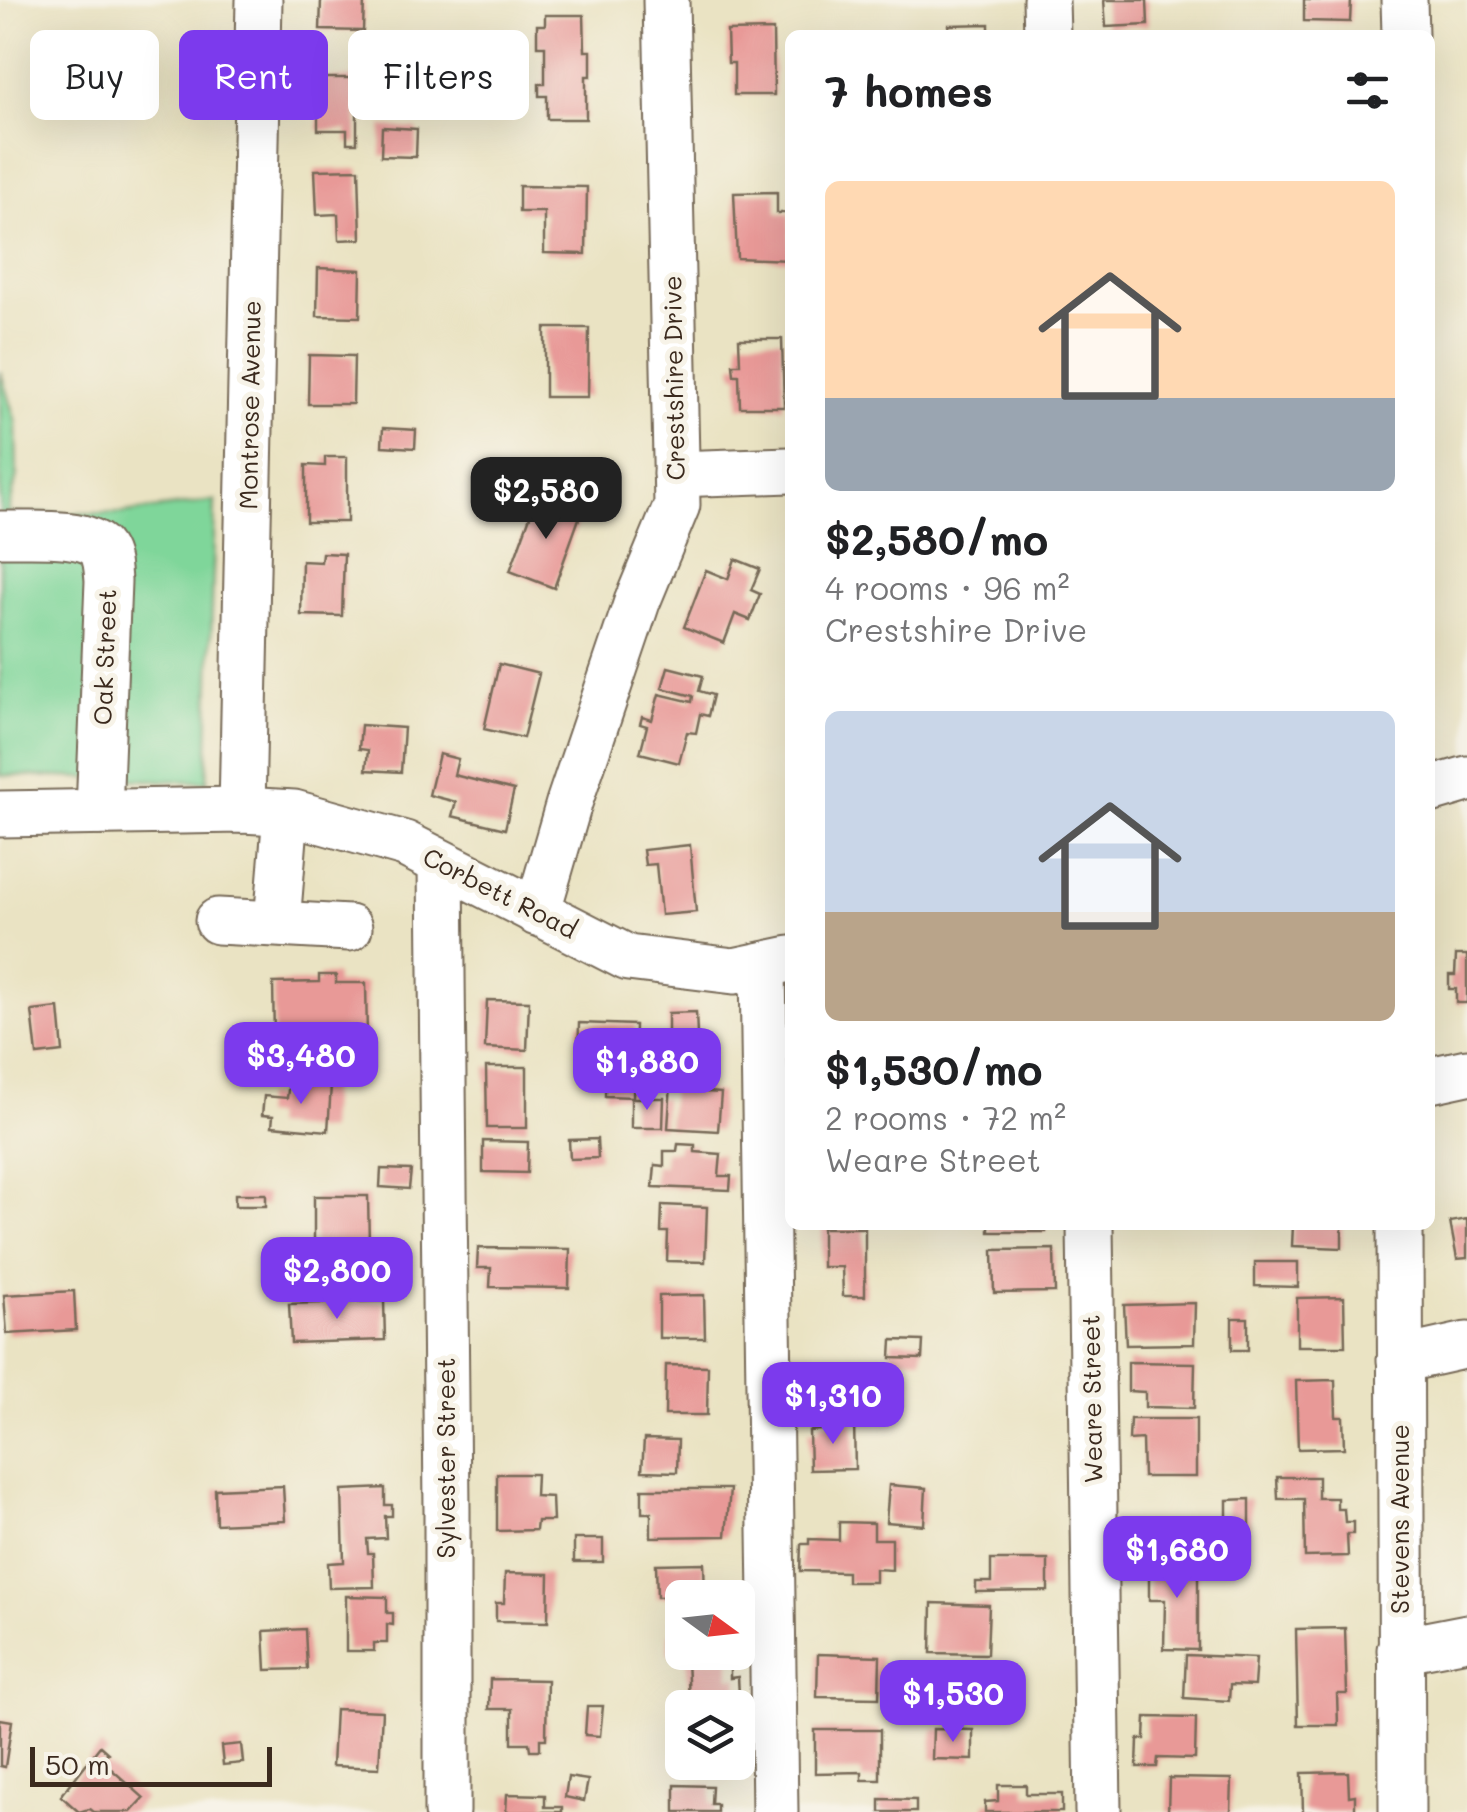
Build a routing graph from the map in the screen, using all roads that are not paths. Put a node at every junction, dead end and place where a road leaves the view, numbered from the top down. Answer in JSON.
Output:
{"nodes":[{"id":1,"x":259,"y":0,"type":"edge"},
{"id":2,"x":666,"y":0,"type":"edge"},
{"id":3,"x":1046,"y":0,"type":"edge"},
{"id":4,"x":1404,"y":0,"type":"edge"},
{"id":5,"x":1047,"y":30,"type":"edge"},
{"id":6,"x":1405,"y":30,"type":"edge"},
{"id":7,"x":785,"y":470,"type":"edge"},
{"id":8,"x":676,"y":474,"type":"junction"},
{"id":9,"x":0,"y":534,"type":"edge"},
{"id":10,"x":1467,"y":779,"type":"edge"},
{"id":11,"x":1435,"y":789,"type":"edge"},
{"id":12,"x":225,"y":811,"type":"junction"},
{"id":13,"x":99,"y":812,"type":"junction"},
{"id":14,"x":286,"y":813,"type":"junction"},
{"id":15,"x":0,"y":814,"type":"edge"},
{"id":16,"x":441,"y":864,"type":"junction"},
{"id":17,"x":537,"y":913,"type":"junction"},
{"id":18,"x":218,"y":922,"type":"dead end"},
{"id":19,"x":277,"y":923,"type":"junction"},
{"id":20,"x":349,"y":928,"type":"dead end"},
{"id":21,"x":776,"y":962,"type":"edge"},
{"id":22,"x":1467,"y":1072,"type":"edge"},
{"id":23,"x":1435,"y":1079,"type":"edge"},
{"id":24,"x":1090,"y":1230,"type":"edge"},
{"id":25,"x":1400,"y":1230,"type":"edge"},
{"id":26,"x":1467,"y":1345,"type":"edge"},
{"id":27,"x":1400,"y":1360,"type":"junction"},
{"id":28,"x":1467,"y":1637,"type":"edge"},
{"id":29,"x":1400,"y":1650,"type":"junction"},
{"id":30,"x":447,"y":1812,"type":"edge"},
{"id":31,"x":775,"y":1812,"type":"edge"},
{"id":32,"x":1098,"y":1812,"type":"edge"},
{"id":33,"x":1402,"y":1812,"type":"edge"}],
"edges":[{"from":1,"to":12,"type":"street","name":"Montrose Avenue"},
{"from":2,"to":8,"type":"street","name":"Crestshire Drive"},
{"from":3,"to":5,"type":"street"},
{"from":4,"to":6,"type":"street"},
{"from":7,"to":8,"type":"street"},
{"from":8,"to":17,"type":"street","name":"Crestshire Drive"},
{"from":9,"to":13,"type":"street","name":"Oak Street"},
{"from":10,"to":11,"type":"street"},
{"from":12,"to":13,"type":"street","name":"Corbett Road"},
{"from":12,"to":14,"type":"street","name":"Corbett Road"},
{"from":13,"to":15,"type":"street","name":"Corbett Road"},
{"from":14,"to":16,"type":"street","name":"Corbett Road"},
{"from":14,"to":19,"type":"street"},
{"from":16,"to":17,"type":"street","name":"Corbett Road"},
{"from":16,"to":30,"type":"street","name":"Sylvester Street"},
{"from":17,"to":21,"type":"street","name":"Corbett Road"},
{"from":18,"to":19,"type":"street"},
{"from":19,"to":20,"type":"street"},
{"from":21,"to":31,"type":"street"},
{"from":22,"to":23,"type":"street"},
{"from":24,"to":32,"type":"street","name":"Weare Street"},
{"from":25,"to":27,"type":"street","name":"Stevens Avenue"},
{"from":26,"to":27,"type":"street"},
{"from":27,"to":29,"type":"street","name":"Stevens Avenue"},
{"from":28,"to":29,"type":"street"},
{"from":29,"to":33,"type":"street","name":"Stevens Avenue"}]}
